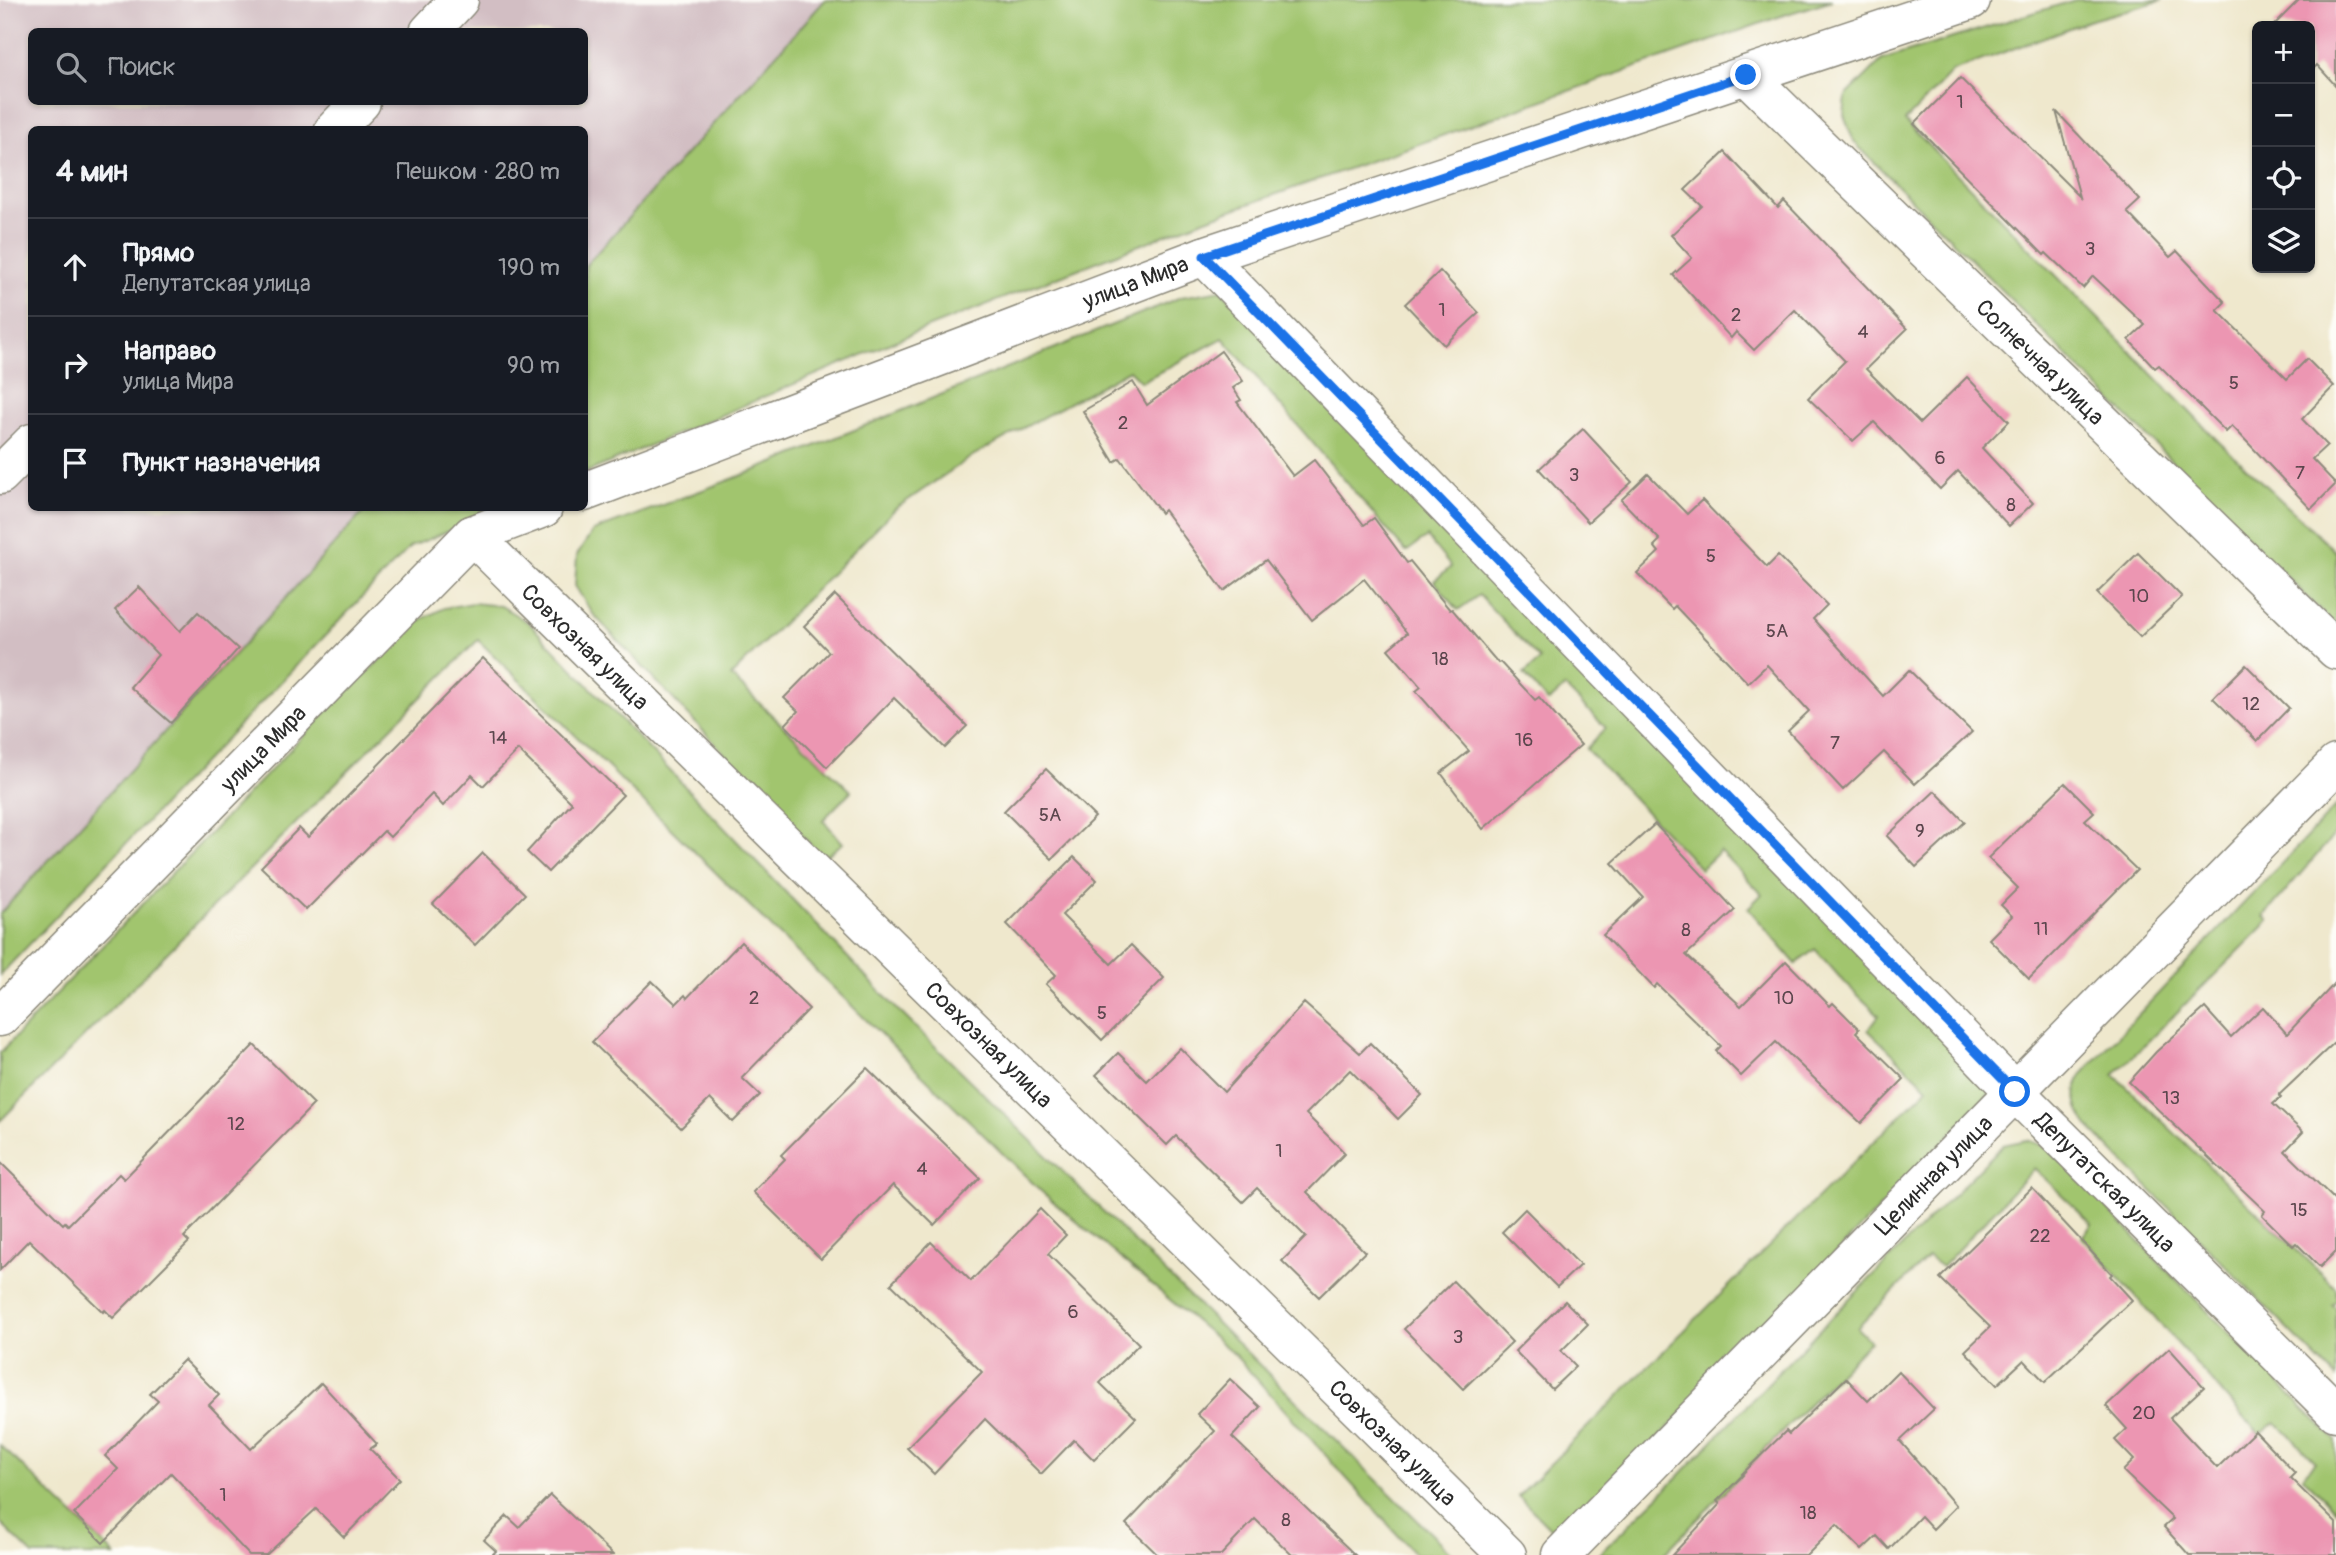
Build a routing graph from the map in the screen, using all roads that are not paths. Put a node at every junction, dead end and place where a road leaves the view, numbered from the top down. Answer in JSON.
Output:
{"nodes":[{"id":1,"x":459,"y":0,"type":"edge"},
{"id":2,"x":1971,"y":0,"type":"edge"},
{"id":3,"x":433,"y":28,"type":"edge"},
{"id":4,"x":1746,"y":75,"type":"junction"},
{"id":5,"x":358,"y":105,"type":"edge"},
{"id":6,"x":338,"y":126,"type":"edge"},
{"id":7,"x":1204,"y":256,"type":"junction"},
{"id":8,"x":28,"y":447,"type":"edge"},
{"id":9,"x":0,"y":475,"type":"edge"},
{"id":10,"x":588,"y":490,"type":"edge"},
{"id":11,"x":535,"y":511,"type":"edge"},
{"id":12,"x":472,"y":535,"type":"junction"},
{"id":13,"x":2336,"y":650,"type":"edge"},
{"id":14,"x":2336,"y":764,"type":"edge"},
{"id":15,"x":0,"y":1017,"type":"edge"},
{"id":16,"x":2015,"y":1092,"type":"junction"},
{"id":17,"x":2336,"y":1412,"type":"edge"},
{"id":18,"x":1507,"y":1555,"type":"edge"},
{"id":19,"x":1561,"y":1555,"type":"edge"}],
"edges":[{"from":1,"to":3,"type":"street"},
{"from":2,"to":4,"type":"street","name":"улица Мира"},
{"from":4,"to":7,"type":"street","name":"улица Мира"},
{"from":4,"to":13,"type":"street","name":"Солнечная улица"},
{"from":5,"to":6,"type":"street"},
{"from":7,"to":10,"type":"street","name":"улица Мира"},
{"from":7,"to":16,"type":"street","name":"Депутатская улица"},
{"from":8,"to":9,"type":"street"},
{"from":11,"to":12,"type":"street","name":"улица Мира"},
{"from":12,"to":15,"type":"street","name":"улица Мира"},
{"from":12,"to":18,"type":"street","name":"Совхозная улица"},
{"from":14,"to":16,"type":"street","name":"Целинная улица"},
{"from":16,"to":17,"type":"street","name":"Депутатская улица"},
{"from":16,"to":19,"type":"street","name":"Целинная улица"}]}
